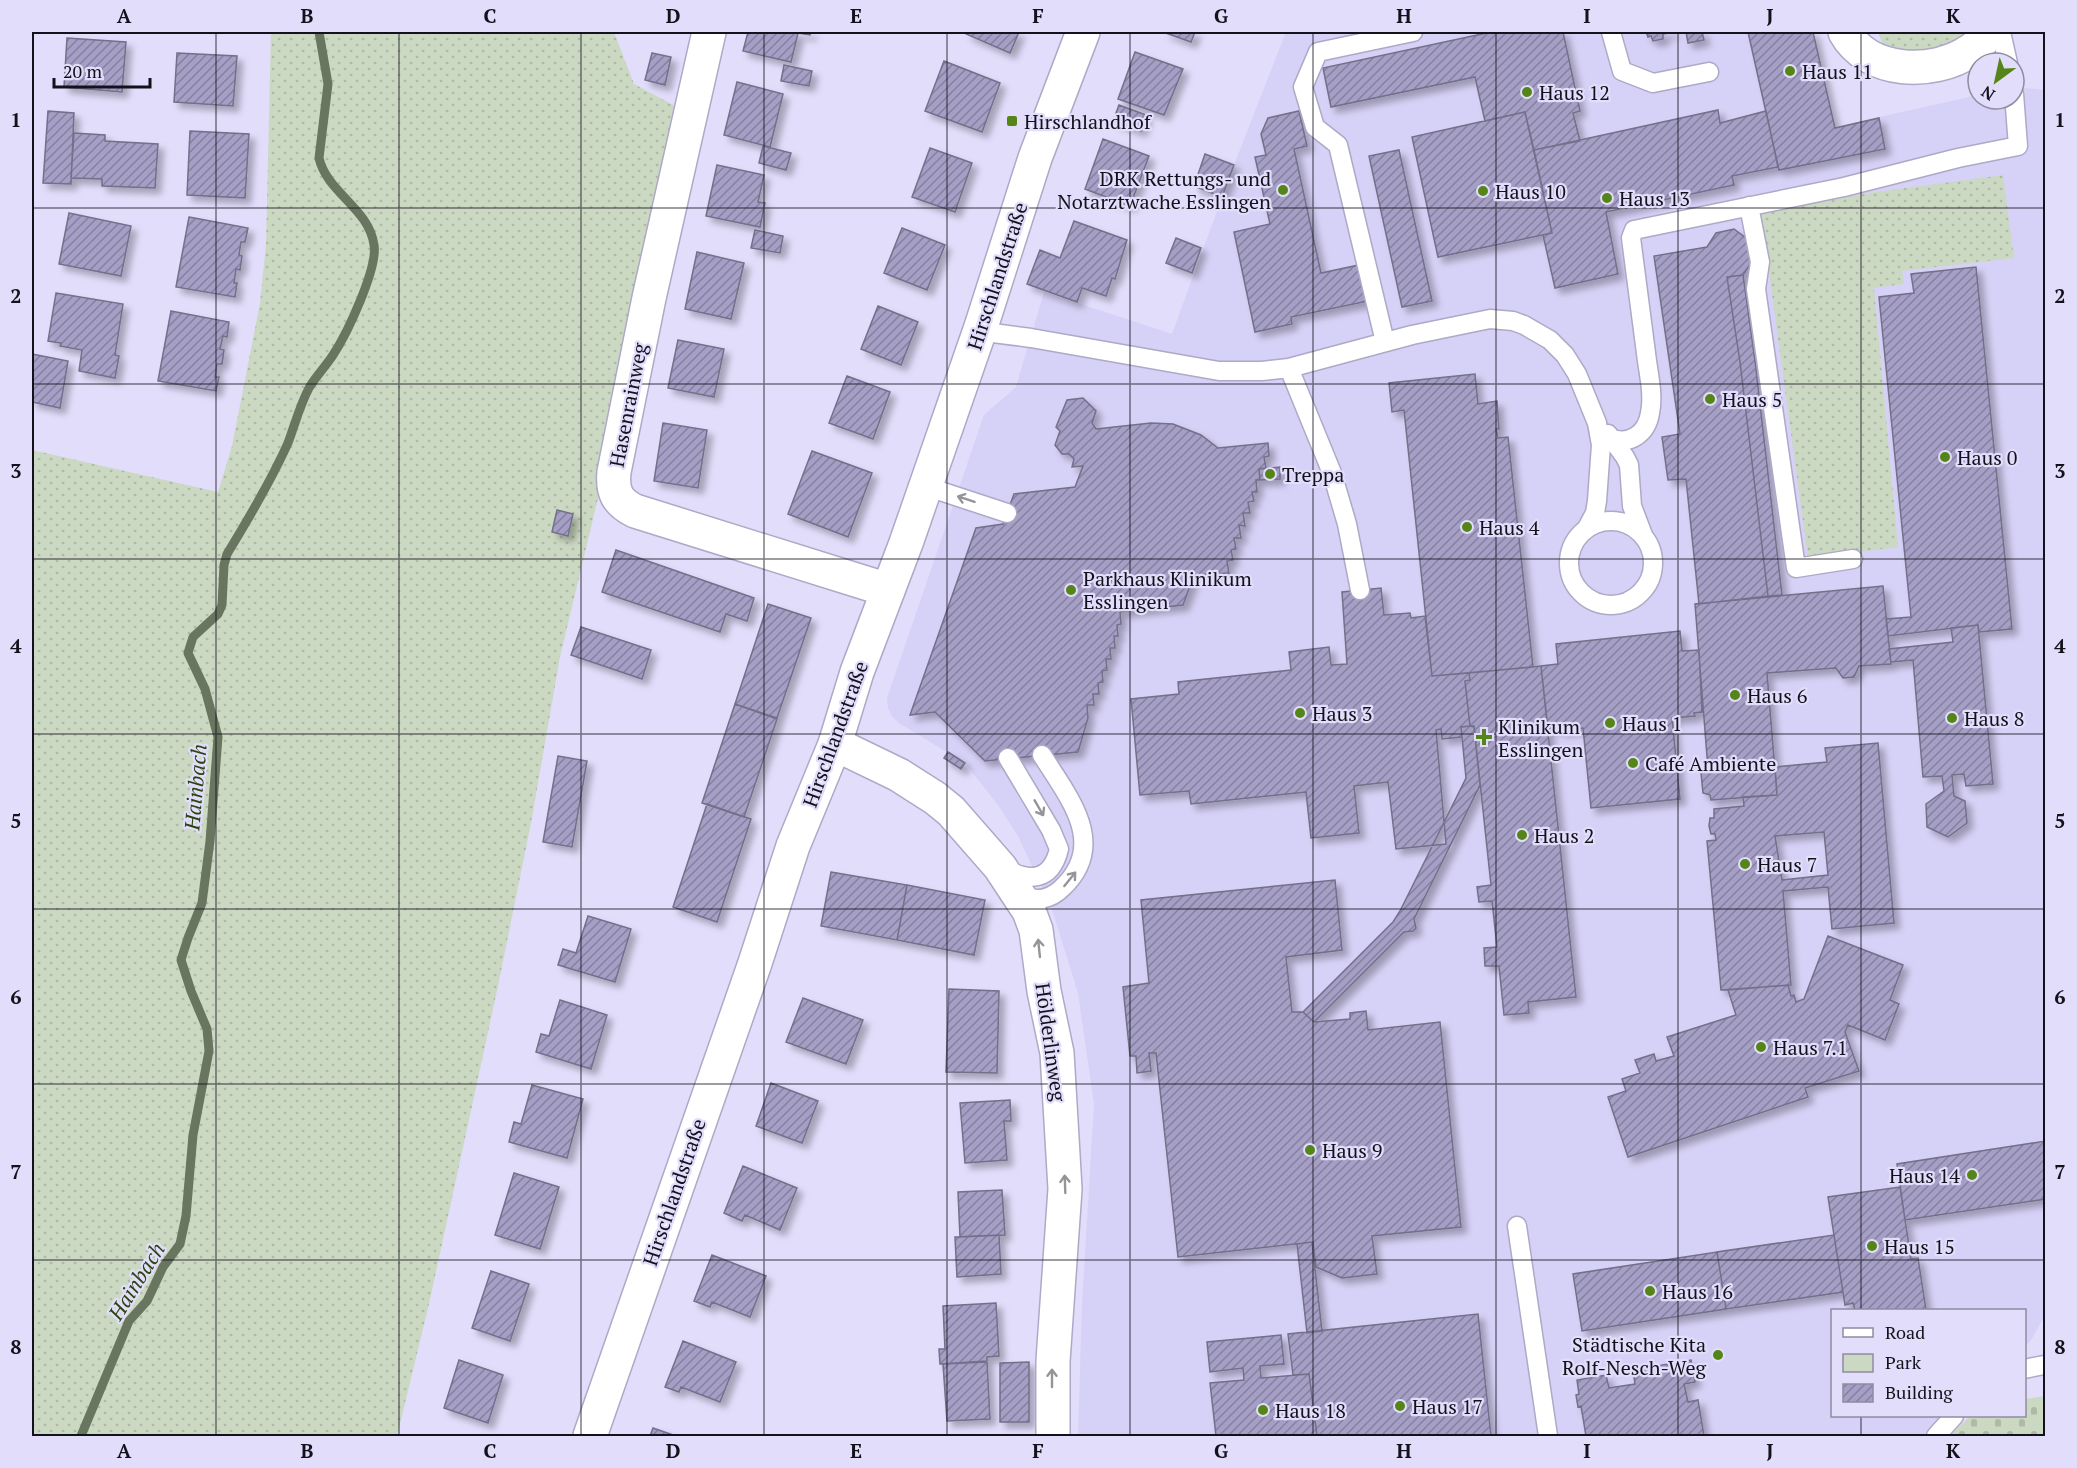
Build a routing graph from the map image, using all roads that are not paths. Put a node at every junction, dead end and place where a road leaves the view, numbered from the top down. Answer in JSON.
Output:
{"nodes":[{"id":1,"x":709,"y":32,"type":"edge"},
{"id":2,"x":1083,"y":32,"type":"edge"},
{"id":3,"x":1413,"y":32,"type":"edge"},
{"id":4,"x":1611,"y":32,"type":"edge"},
{"id":5,"x":1845,"y":32,"type":"edge"},
{"id":6,"x":1990,"y":32,"type":"edge"},
{"id":7,"x":2001,"y":32,"type":"edge"},
{"id":8,"x":2005,"y":51,"type":"edge"},
{"id":9,"x":1708,"y":72,"type":"dead end"},
{"id":10,"x":2015,"y":111,"type":"edge"},
{"id":11,"x":1749,"y":206,"type":"junction"},
{"id":12,"x":981,"y":327,"type":"junction"},
{"id":13,"x":1385,"y":342,"type":"junction"},
{"id":14,"x":1289,"y":368,"type":"junction"},
{"id":15,"x":1597,"y":423,"type":"junction"},
{"id":16,"x":1610,"y":438,"type":"junction"},
{"id":17,"x":925,"y":486,"type":"junction"},
{"id":18,"x":1007,"y":513,"type":"dead end"},
{"id":19,"x":1587,"y":528,"type":"junction"},
{"id":20,"x":1643,"y":535,"type":"junction"},
{"id":21,"x":1853,"y":559,"type":"dead end"},
{"id":22,"x":888,"y":590,"type":"junction"},
{"id":23,"x":1360,"y":590,"type":"dead end"},
{"id":24,"x":835,"y":744,"type":"junction"},
{"id":25,"x":1042,"y":755,"type":"dead end"},
{"id":26,"x":1008,"y":758,"type":"dead end"},
{"id":27,"x":1000,"y":867,"type":"junction"},
{"id":28,"x":1020,"y":895,"type":"junction"},
{"id":29,"x":1517,"y":1226,"type":"dead end"},
{"id":30,"x":2044,"y":1365,"type":"edge"},
{"id":31,"x":2026,"y":1369,"type":"edge"},
{"id":32,"x":1953,"y":1417,"type":"edge"},
{"id":33,"x":590,"y":1437,"type":"edge"},
{"id":34,"x":1053,"y":1437,"type":"edge"},
{"id":35,"x":1548,"y":1437,"type":"edge"},
{"id":36,"x":1936,"y":1437,"type":"edge"}],
"edges":[{"from":1,"to":22,"type":"street","name":"Hasenrainweg"},
{"from":2,"to":12,"type":"street","name":"Hirschlandstraße"},
{"from":3,"to":13,"type":"lane"},
{"from":4,"to":9,"type":"lane"},
{"from":5,"to":6,"type":"street"},
{"from":7,"to":8,"type":"lane"},
{"from":10,"to":11,"type":"lane"},
{"from":11,"to":16,"type":"lane"},
{"from":11,"to":21,"type":"lane"},
{"from":12,"to":14,"type":"lane"},
{"from":12,"to":17,"type":"street","name":"Hirschlandstraße"},
{"from":13,"to":14,"type":"lane"},
{"from":13,"to":15,"type":"lane"},
{"from":14,"to":23,"type":"lane"},
{"from":15,"to":16,"type":"lane"},
{"from":15,"to":19,"type":"lane"},
{"from":16,"to":20,"type":"lane"},
{"from":18,"to":17,"type":"lane","one_way":true},
{"from":17,"to":22,"type":"street","name":"Hirschlandstraße"},
{"from":19,"to":20,"type":"lane"},
{"from":19,"to":20,"type":"lane"},
{"from":22,"to":24,"type":"street","name":"Hirschlandstraße"},
{"from":24,"to":27,"type":"street","name":"Hölderlinweg"},
{"from":24,"to":33,"type":"street","name":"Hirschlandstraße"},
{"from":28,"to":25,"type":"lane","one_way":true},
{"from":26,"to":27,"type":"lane","one_way":true},
{"from":27,"to":28,"type":"street","name":"Hölderlinweg"},
{"from":34,"to":28,"type":"street","name":"Hölderlinweg","one_way":true},
{"from":29,"to":35,"type":"lane"},
{"from":30,"to":31,"type":"lane"},
{"from":32,"to":36,"type":"lane"}]}
